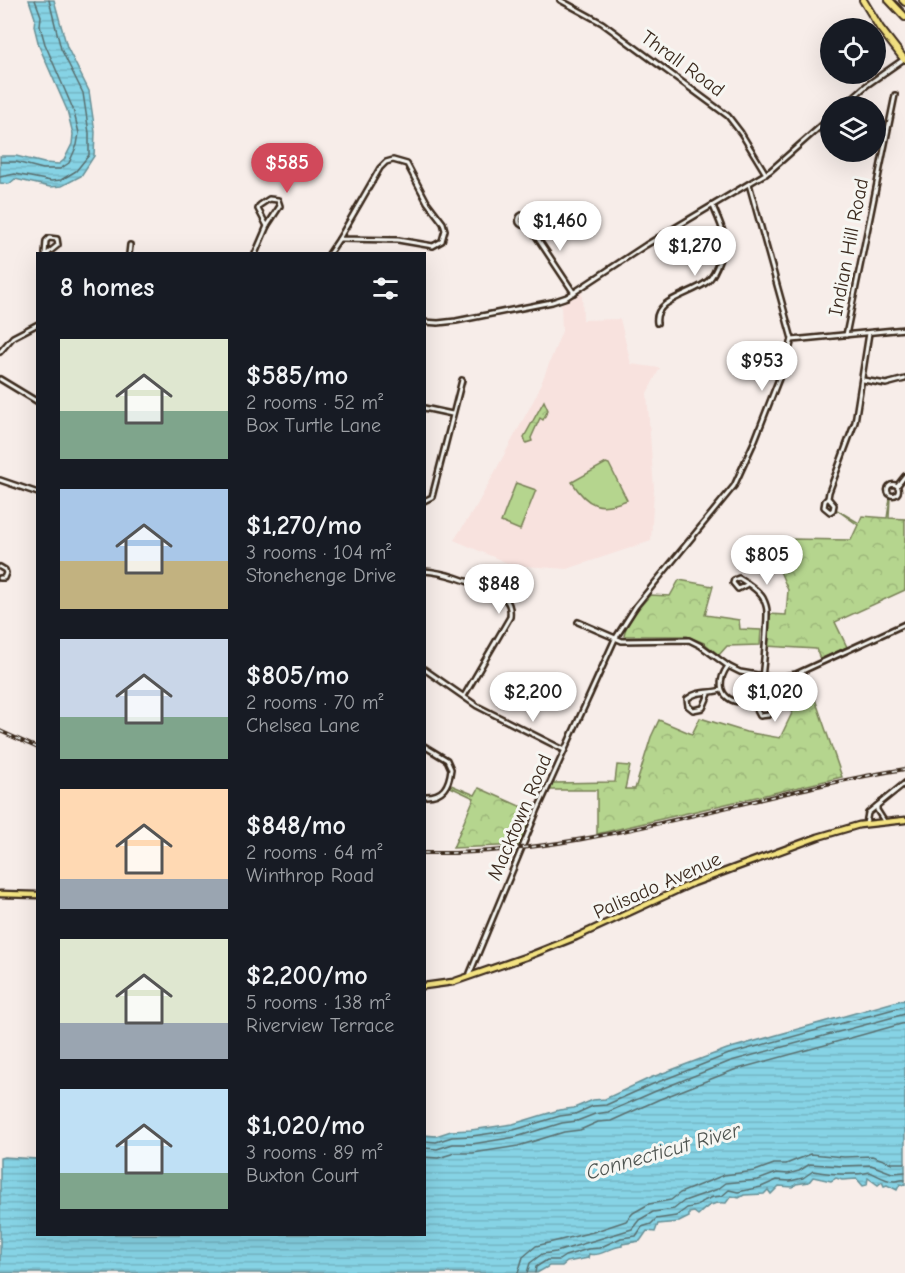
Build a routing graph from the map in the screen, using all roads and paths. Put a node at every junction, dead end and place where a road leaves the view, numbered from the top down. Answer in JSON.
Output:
{"nodes":[{"id":1,"x":560,"y":0,"type":"edge"},
{"id":2,"x":862,"y":0,"type":"edge"},
{"id":3,"x":889,"y":0,"type":"edge"},
{"id":4,"x":905,"y":17,"type":"edge"},
{"id":5,"x":905,"y":59,"type":"edge"},
{"id":6,"x":895,"y":95,"type":"dead end"},
{"id":7,"x":854,"y":96,"type":"edge"},
{"id":8,"x":820,"y":127,"type":"edge"},
{"id":9,"x":766,"y":174,"type":"junction"},
{"id":10,"x":749,"y":184,"type":"junction"},
{"id":11,"x":713,"y":206,"type":"junction"},
{"id":12,"x":528,"y":224,"type":"dead end"},
{"id":13,"x":267,"y":226,"type":"junction"},
{"id":14,"x":339,"y":238,"type":"junction"},
{"id":15,"x":130,"y":245,"type":"dead end"},
{"id":16,"x":46,"y":252,"type":"edge"},
{"id":17,"x":49,"y":252,"type":"edge"},
{"id":18,"x":129,"y":252,"type":"edge"},
{"id":19,"x":256,"y":252,"type":"edge"},
{"id":20,"x":330,"y":252,"type":"edge"},
{"id":21,"x":574,"y":293,"type":"junction"},
{"id":22,"x":426,"y":322,"type":"edge"},
{"id":23,"x":657,"y":323,"type":"dead end"},
{"id":24,"x":36,"y":325,"type":"edge"},
{"id":25,"x":905,"y":329,"type":"edge"},
{"id":26,"x":869,"y":333,"type":"junction"},
{"id":27,"x":846,"y":335,"type":"junction"},
{"id":28,"x":792,"y":340,"type":"junction"},
{"id":29,"x":0,"y":352,"type":"edge"},
{"id":30,"x":0,"y":379,"type":"edge"},
{"id":31,"x":905,"y":379,"type":"edge"},
{"id":32,"x":462,"y":380,"type":"dead end"},
{"id":33,"x":863,"y":380,"type":"junction"},
{"id":34,"x":36,"y":401,"type":"edge"},
{"id":35,"x":426,"y":408,"type":"edge"},
{"id":36,"x":452,"y":415,"type":"junction"},
{"id":37,"x":905,"y":476,"type":"edge"},
{"id":38,"x":0,"y":480,"type":"edge"},
{"id":39,"x":897,"y":486,"type":"dead end"},
{"id":40,"x":36,"y":491,"type":"edge"},
{"id":41,"x":828,"y":498,"type":"junction"},
{"id":42,"x":426,"y":500,"type":"edge"},
{"id":43,"x":0,"y":567,"type":"edge"},
{"id":44,"x":426,"y":572,"type":"edge"},
{"id":45,"x":0,"y":578,"type":"edge"},
{"id":46,"x":746,"y":585,"type":"dead end"},
{"id":47,"x":578,"y":622,"type":"dead end"},
{"id":48,"x":905,"y":624,"type":"edge"},
{"id":49,"x":615,"y":639,"type":"junction"},
{"id":50,"x":728,"y":666,"type":"junction"},
{"id":51,"x":426,"y":670,"type":"edge"},
{"id":52,"x":762,"y":677,"type":"junction"},
{"id":53,"x":721,"y":690,"type":"junction"},
{"id":54,"x":760,"y":692,"type":"junction"},
{"id":55,"x":709,"y":694,"type":"junction"},
{"id":56,"x":464,"y":696,"type":"junction"},
{"id":57,"x":751,"y":699,"type":"junction"},
{"id":58,"x":426,"y":747,"type":"edge"},
{"id":59,"x":564,"y":750,"type":"junction"},
{"id":60,"x":905,"y":783,"type":"edge"},
{"id":61,"x":426,"y":796,"type":"edge"},
{"id":62,"x":877,"y":806,"type":"junction"},
{"id":63,"x":905,"y":820,"type":"edge"},
{"id":64,"x":884,"y":821,"type":"junction"},
{"id":65,"x":866,"y":824,"type":"junction"},
{"id":66,"x":0,"y":894,"type":"edge"},
{"id":67,"x":36,"y":895,"type":"edge"},
{"id":68,"x":470,"y":976,"type":"junction"},
{"id":69,"x":426,"y":986,"type":"edge"}],
"edges":[{"from":1,"to":9,"type":"street","name":"Thrall Road"},
{"from":2,"to":5,"type":"highway"},
{"from":3,"to":4,"type":"highway"},
{"from":5,"to":7,"type":"street"},
{"from":6,"to":27,"type":"street","name":"Indian Hill Road"},
{"from":8,"to":9,"type":"street"},
{"from":9,"to":10,"type":"street"},
{"from":10,"to":11,"type":"street"},
{"from":10,"to":28,"type":"street"},
{"from":11,"to":21,"type":"street"},
{"from":11,"to":23,"type":"street"},
{"from":12,"to":21,"type":"street"},
{"from":13,"to":13,"type":"street"},
{"from":13,"to":19,"type":"street"},
{"from":14,"to":14,"type":"street"},
{"from":14,"to":20,"type":"street"},
{"from":15,"to":18,"type":"street"},
{"from":16,"to":17,"type":"street"},
{"from":21,"to":22,"type":"street"},
{"from":24,"to":29,"type":"street"},
{"from":25,"to":26,"type":"street"},
{"from":26,"to":27,"type":"street"},
{"from":26,"to":33,"type":"street"},
{"from":27,"to":28,"type":"street"},
{"from":28,"to":49,"type":"street","name":"Macktown Road"},
{"from":30,"to":34,"type":"street"},
{"from":31,"to":33,"type":"street"},
{"from":32,"to":36,"type":"street"},
{"from":33,"to":41,"type":"street"},
{"from":35,"to":36,"type":"street"},
{"from":36,"to":42,"type":"street"},
{"from":37,"to":39,"type":"street"},
{"from":38,"to":40,"type":"street"},
{"from":41,"to":41,"type":"street"},
{"from":43,"to":45,"type":"street"},
{"from":44,"to":56,"type":"street"},
{"from":46,"to":52,"type":"street"},
{"from":47,"to":49,"type":"street"},
{"from":48,"to":52,"type":"street"},
{"from":49,"to":50,"type":"street"},
{"from":49,"to":59,"type":"street","name":"Macktown Road"},
{"from":50,"to":52,"type":"street"},
{"from":50,"to":53,"type":"street"},
{"from":51,"to":56,"type":"street"},
{"from":52,"to":54,"type":"street"},
{"from":53,"to":55,"type":"street"},
{"from":53,"to":57,"type":"street"},
{"from":54,"to":57,"type":"street"},
{"from":54,"to":57,"type":"street"},
{"from":55,"to":55,"type":"street"},
{"from":56,"to":59,"type":"street"},
{"from":58,"to":61,"type":"street"},
{"from":59,"to":68,"type":"street","name":"Macktown Road"},
{"from":60,"to":62,"type":"street"},
{"from":62,"to":64,"type":"street"},
{"from":62,"to":65,"type":"street"},
{"from":63,"to":64,"type":"main road","name":"Palisado Avenue"},
{"from":64,"to":65,"type":"main road","name":"Palisado Avenue"},
{"from":65,"to":68,"type":"main road","name":"Palisado Avenue"},
{"from":66,"to":67,"type":"main road"},
{"from":68,"to":69,"type":"main road","name":"Palisado Avenue"}]}
